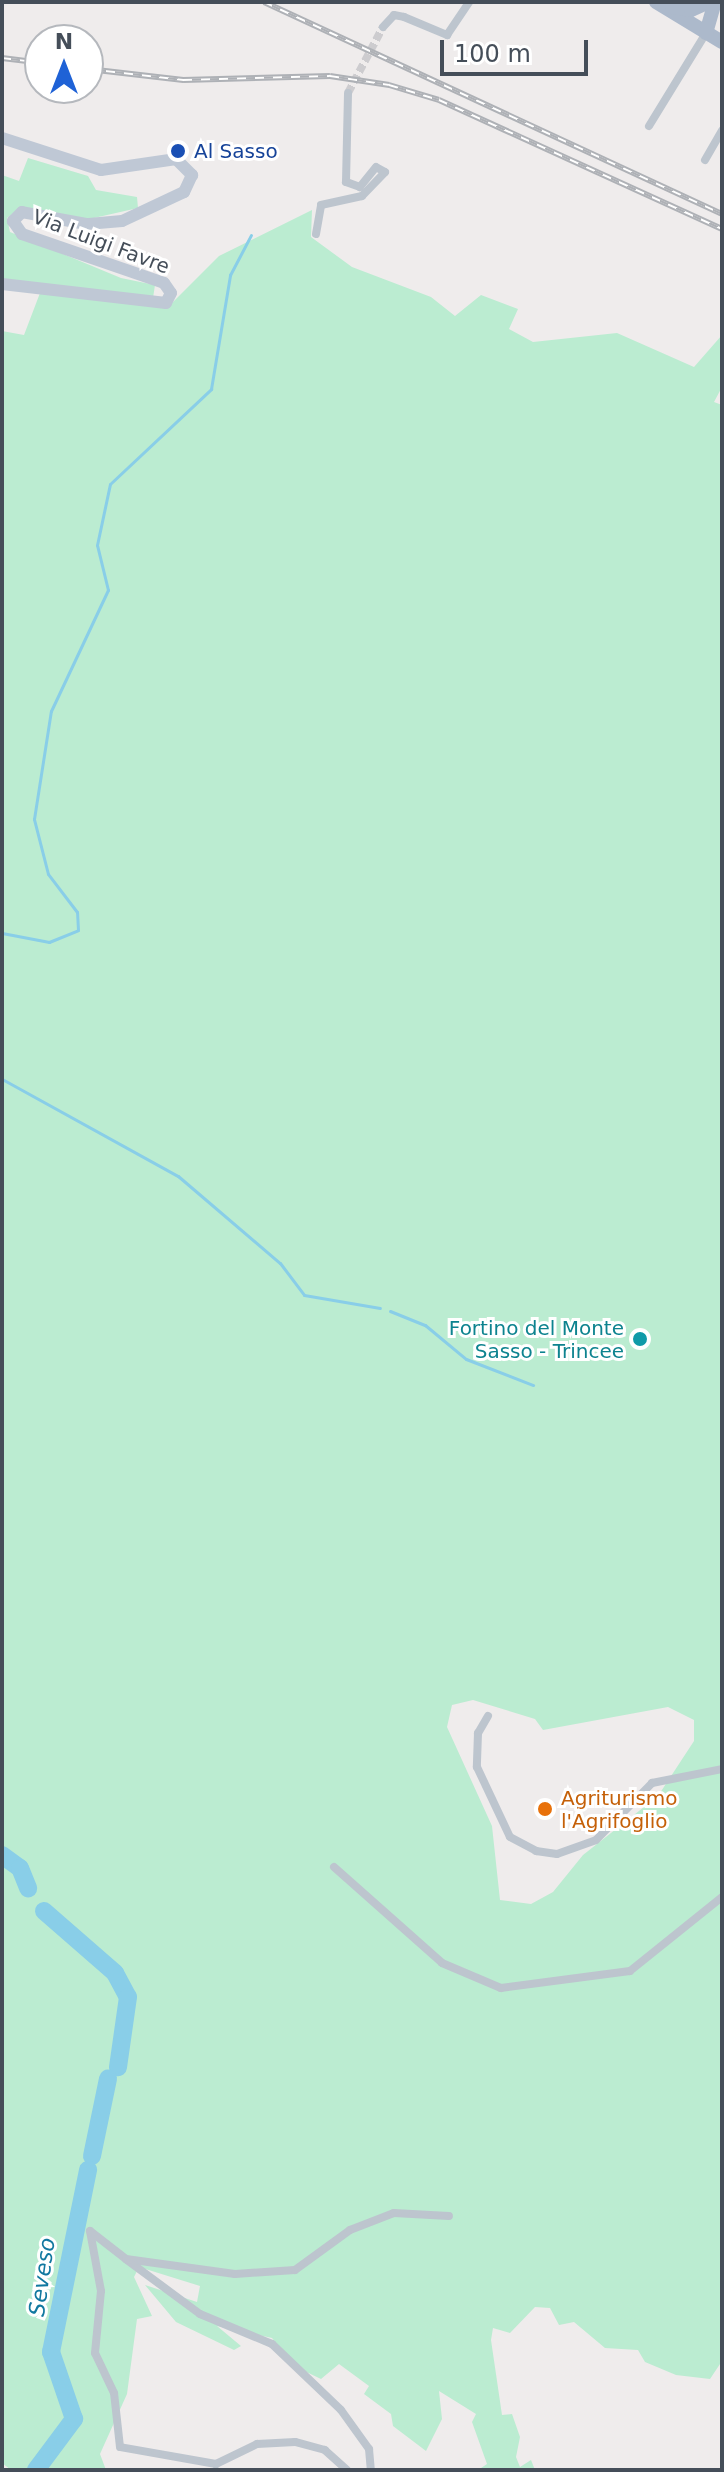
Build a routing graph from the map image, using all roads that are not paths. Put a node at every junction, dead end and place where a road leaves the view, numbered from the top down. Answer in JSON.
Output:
{"nodes":[{"id":1,"x":469,"y":2,"type":"edge"},
{"id":2,"x":712,"y":2,"type":"edge"},
{"id":3,"x":659,"y":4,"type":"edge"},
{"id":4,"x":383,"y":27,"type":"dead end"},
{"id":5,"x":722,"y":29,"type":"edge"},
{"id":6,"x":706,"y":33,"type":"junction"},
{"id":7,"x":722,"y":42,"type":"edge"},
{"id":8,"x":348,"y":93,"type":"tunnel mouth"},
{"id":9,"x":649,"y":126,"type":"dead end"},
{"id":10,"x":722,"y":130,"type":"edge"},
{"id":11,"x":2,"y":138,"type":"edge"},
{"id":12,"x":705,"y":160,"type":"dead end"},
{"id":13,"x":316,"y":234,"type":"dead end"},
{"id":14,"x":2,"y":284,"type":"edge"},
{"id":15,"x":488,"y":1716,"type":"dead end"},
{"id":16,"x":722,"y":1769,"type":"edge"},
{"id":17,"x":334,"y":1867,"type":"dead end"},
{"id":18,"x":722,"y":1897,"type":"edge"},
{"id":19,"x":449,"y":2216,"type":"dead end"},
{"id":20,"x":126,"y":2259,"type":"junction"},
{"id":21,"x":347,"y":2470,"type":"edge"},
{"id":22,"x":371,"y":2470,"type":"edge"}],
"edges":[{"from":1,"to":4,"type":"street"},
{"from":2,"to":3,"type":"main road"},
{"from":2,"to":6,"type":"main road"},
{"from":3,"to":6,"type":"main road"},
{"from":5,"to":6,"type":"main road"},
{"from":6,"to":7,"type":"main road"},
{"from":6,"to":9,"type":"street"},
{"from":8,"to":13,"type":"street"},
{"from":10,"to":12,"type":"street"},
{"from":11,"to":14,"type":"street","name":"Via Luigi Favre"},
{"from":15,"to":16,"type":"street"},
{"from":17,"to":18,"type":"street"},
{"from":19,"to":20,"type":"street"},
{"from":20,"to":21,"type":"street"},
{"from":20,"to":22,"type":"street"}]}
